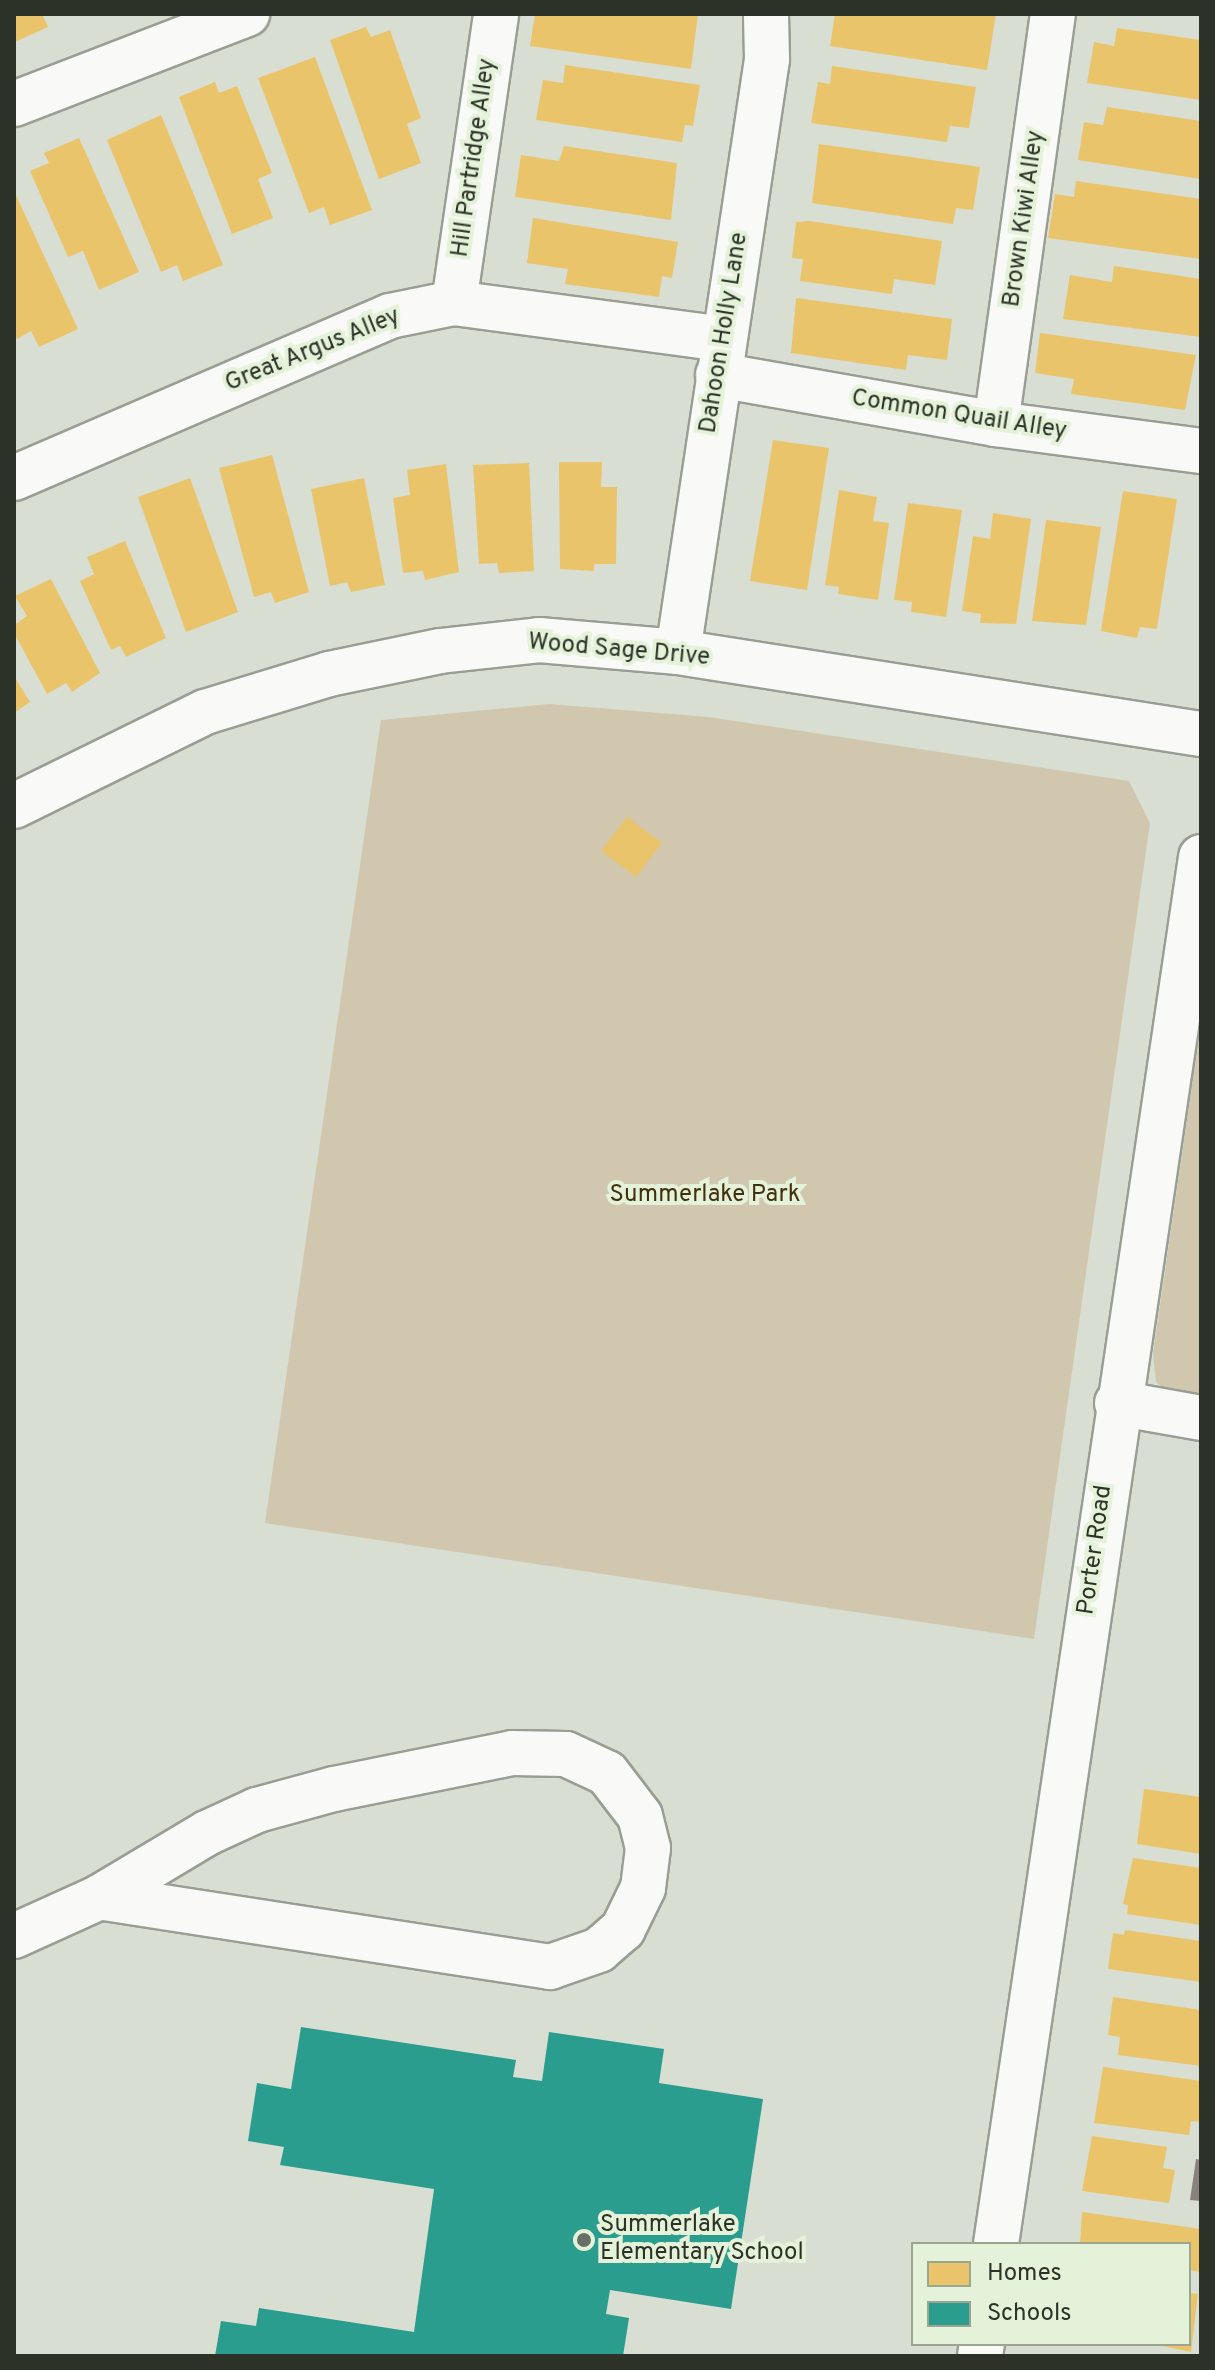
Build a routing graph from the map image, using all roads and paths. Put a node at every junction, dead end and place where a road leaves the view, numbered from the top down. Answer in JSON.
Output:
{"nodes":[{"id":1,"x":247,"y":14,"type":"edge"},
{"id":2,"x":496,"y":14,"type":"edge"},
{"id":3,"x":766,"y":14,"type":"edge"},
{"id":4,"x":1053,"y":14,"type":"edge"},
{"id":5,"x":14,"y":104,"type":"edge"},
{"id":6,"x":454,"y":303,"type":"junction"},
{"id":7,"x":721,"y":357,"type":"junction"},
{"id":8,"x":996,"y":424,"type":"junction"},
{"id":9,"x":1201,"y":451,"type":"edge"},
{"id":10,"x":14,"y":478,"type":"edge"},
{"id":11,"x":678,"y":652,"type":"junction"},
{"id":12,"x":1201,"y":734,"type":"edge"},
{"id":13,"x":14,"y":806,"type":"edge"},
{"id":14,"x":1201,"y":857,"type":"edge"},
{"id":15,"x":1117,"y":1403,"type":"junction"},
{"id":16,"x":1201,"y":1418,"type":"edge"},
{"id":17,"x":100,"y":1897,"type":"junction"},
{"id":18,"x":14,"y":1936,"type":"edge"},
{"id":19,"x":996,"y":2242,"type":"edge"}],
"edges":[{"from":1,"to":5,"type":"street"},
{"from":2,"to":6,"type":"street","name":"Hill Partridge Alley"},
{"from":3,"to":7,"type":"street","name":"Dahoon Holly Lane"},
{"from":4,"to":8,"type":"street","name":"Brown Kiwi Alley"},
{"from":6,"to":7,"type":"street","name":"Great Argus Alley"},
{"from":6,"to":10,"type":"street","name":"Great Argus Alley"},
{"from":7,"to":8,"type":"street","name":"Common Quail Alley"},
{"from":7,"to":11,"type":"street","name":"Dahoon Holly Lane"},
{"from":8,"to":9,"type":"street","name":"Common Quail Alley"},
{"from":11,"to":12,"type":"street","name":"Wood Sage Drive"},
{"from":11,"to":13,"type":"street","name":"Wood Sage Drive"},
{"from":14,"to":15,"type":"street","name":"Porter Road"},
{"from":15,"to":16,"type":"street"},
{"from":15,"to":19,"type":"street","name":"Porter Road"},
{"from":17,"to":17,"type":"street"},
{"from":17,"to":18,"type":"street"}]}
